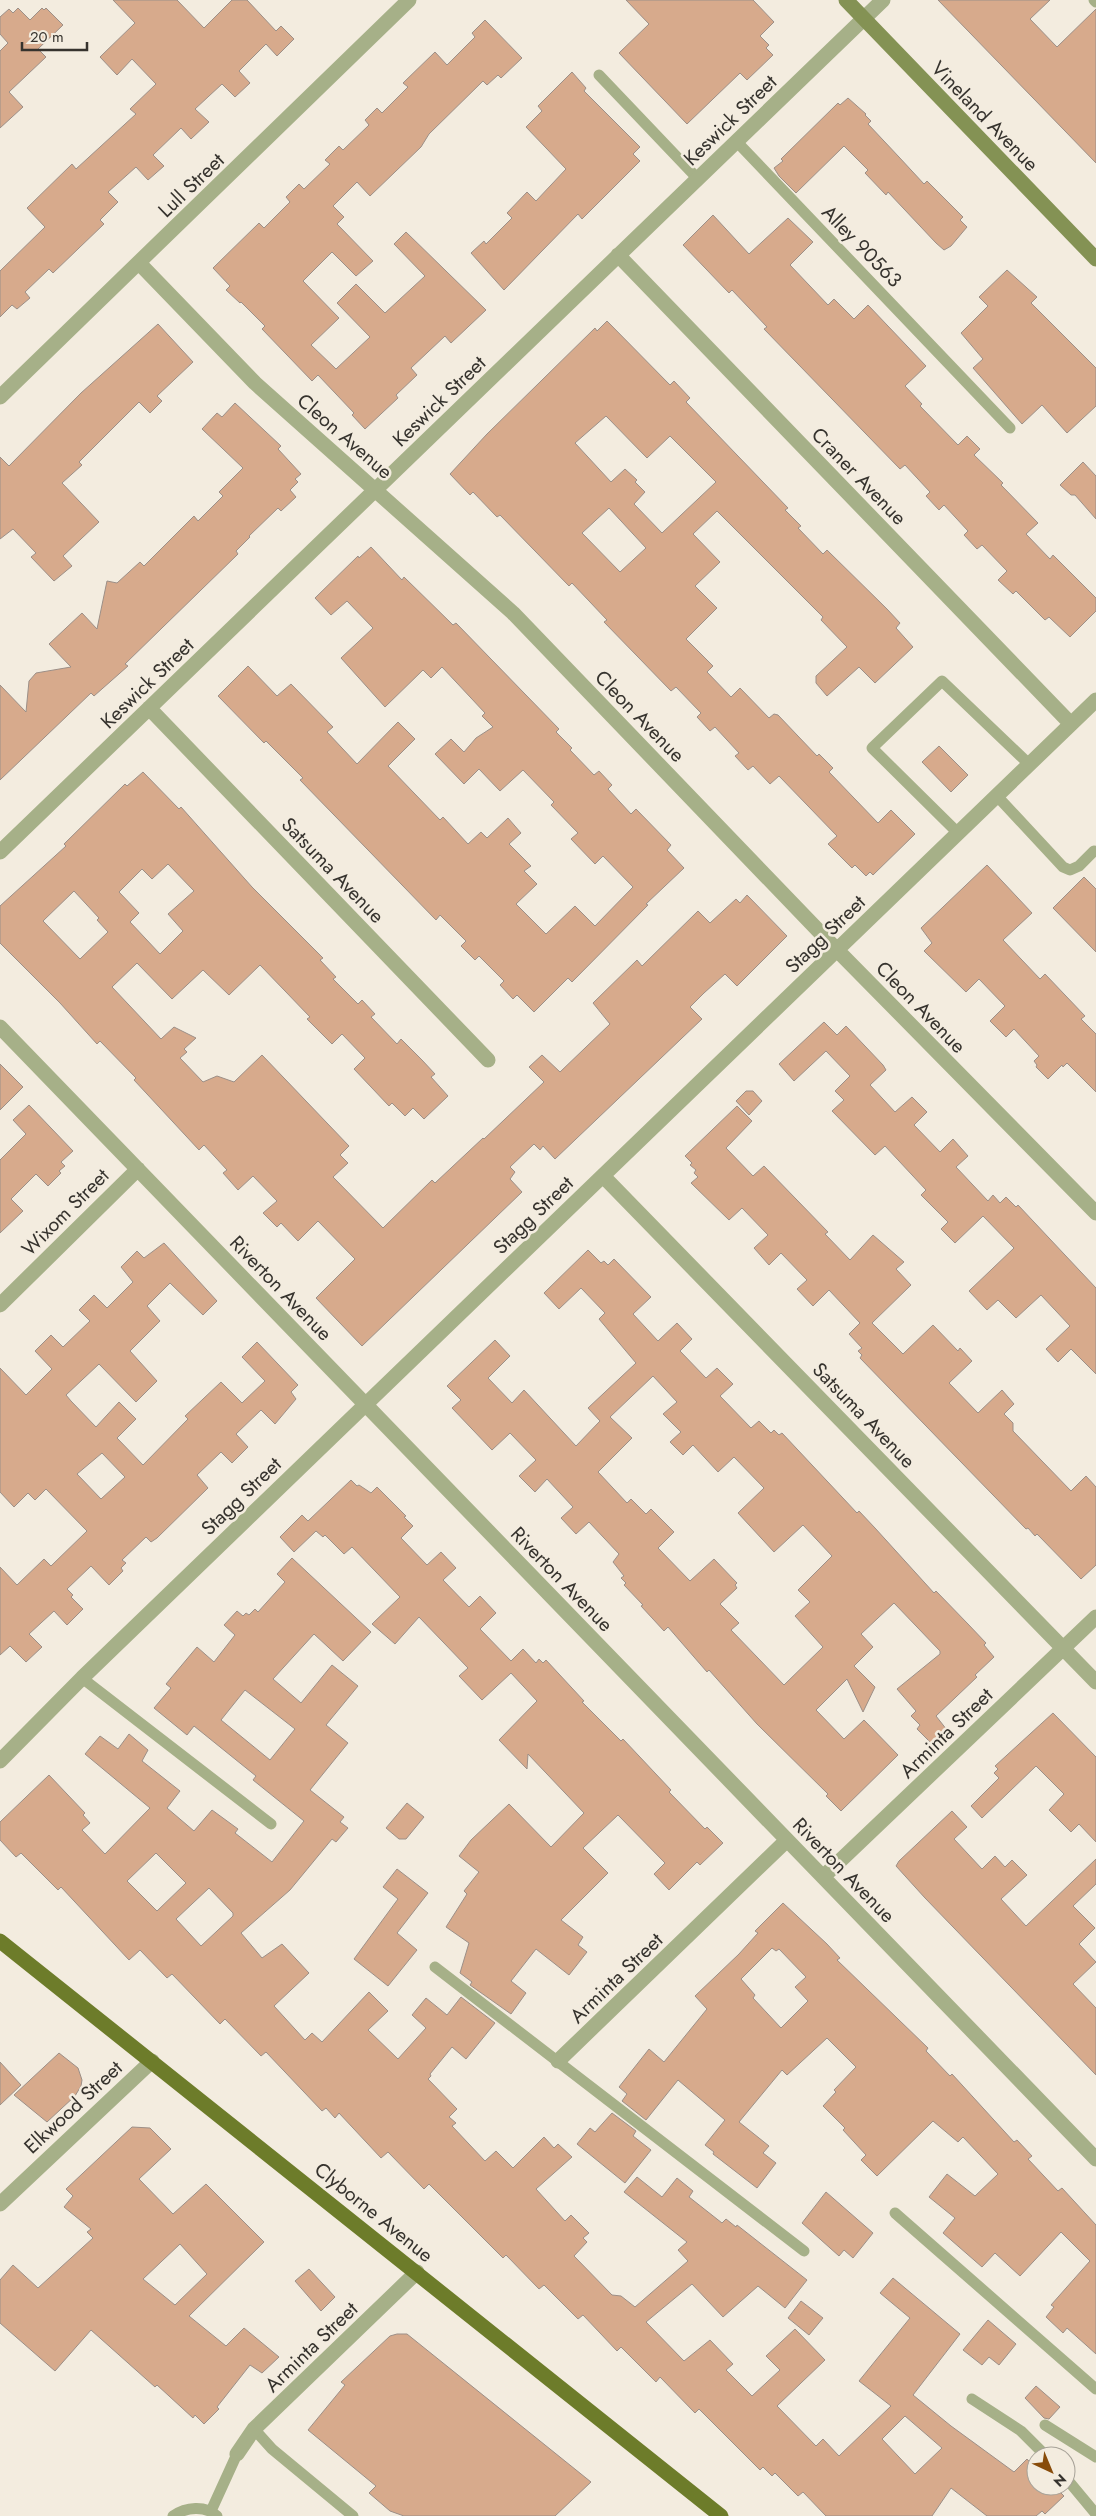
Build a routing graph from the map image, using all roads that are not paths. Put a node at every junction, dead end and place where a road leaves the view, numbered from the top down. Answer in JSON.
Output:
{"nodes":[{"id":1,"x":409,"y":0,"type":"edge"},
{"id":2,"x":846,"y":0,"type":"edge"},
{"id":3,"x":883,"y":0,"type":"edge"},
{"id":4,"x":864,"y":19,"type":"junction"},
{"id":5,"x":599,"y":75,"type":"dead end"},
{"id":6,"x":737,"y":142,"type":"junction"},
{"id":7,"x":698,"y":179,"type":"junction"},
{"id":8,"x":618,"y":255,"type":"junction"},
{"id":9,"x":1096,"y":259,"type":"edge"},
{"id":10,"x":139,"y":263,"type":"junction"},
{"id":11,"x":0,"y":397,"type":"edge"},
{"id":12,"x":1010,"y":428,"type":"dead end"},
{"id":13,"x":376,"y":490,"type":"junction"},
{"id":14,"x":1096,"y":700,"type":"edge"},
{"id":15,"x":149,"y":708,"type":"junction"},
{"id":16,"x":1072,"y":724,"type":"junction"},
{"id":17,"x":1030,"y":765,"type":"junction"},
{"id":18,"x":997,"y":796,"type":"junction"},
{"id":19,"x":958,"y":833,"type":"junction"},
{"id":20,"x":0,"y":852,"type":"edge"},
{"id":21,"x":1095,"y":854,"type":"edge"},
{"id":22,"x":837,"y":950,"type":"junction"},
{"id":23,"x":0,"y":1027,"type":"edge"},
{"id":24,"x":488,"y":1060,"type":"dead end"},
{"id":25,"x":138,"y":1169,"type":"junction"},
{"id":26,"x":603,"y":1176,"type":"junction"},
{"id":27,"x":1096,"y":1213,"type":"edge"},
{"id":28,"x":0,"y":1305,"type":"edge"},
{"id":29,"x":366,"y":1404,"type":"junction"},
{"id":30,"x":1096,"y":1617,"type":"edge"},
{"id":31,"x":1063,"y":1648,"type":"junction"},
{"id":32,"x":82,"y":1678,"type":"junction"},
{"id":33,"x":1096,"y":1682,"type":"edge"},
{"id":34,"x":0,"y":1761,"type":"edge"},
{"id":35,"x":271,"y":1824,"type":"dead end"},
{"id":36,"x":787,"y":1840,"type":"junction"},
{"id":37,"x":823,"y":1877,"type":"junction"},
{"id":38,"x":0,"y":1941,"type":"edge"},
{"id":39,"x":435,"y":1967,"type":"dead end"},
{"id":40,"x":152,"y":2060,"type":"junction"},
{"id":41,"x":558,"y":2061,"type":"junction"},
{"id":42,"x":1096,"y":2159,"type":"edge"},
{"id":43,"x":0,"y":2204,"type":"edge"},
{"id":44,"x":895,"y":2213,"type":"dead end"},
{"id":45,"x":804,"y":2251,"type":"dead end"},
{"id":46,"x":417,"y":2272,"type":"junction"},
{"id":47,"x":1096,"y":2389,"type":"edge"},
{"id":48,"x":972,"y":2399,"type":"dead end"},
{"id":49,"x":1045,"y":2425,"type":"dead end"},
{"id":50,"x":254,"y":2429,"type":"junction"},
{"id":51,"x":1036,"y":2446,"type":"edge"},
{"id":52,"x":237,"y":2454,"type":"joint"},
{"id":53,"x":1096,"y":2457,"type":"edge"},
{"id":54,"x":1076,"y":2490,"type":"edge"},
{"id":55,"x":214,"y":2513,"type":"edge"},
{"id":56,"x":1096,"y":2514,"type":"edge"},
{"id":57,"x":173,"y":2516,"type":"edge"},
{"id":58,"x":353,"y":2516,"type":"edge"},
{"id":59,"x":721,"y":2516,"type":"edge"}],
"edges":[{"from":1,"to":10,"type":"street","name":"Lull Street"},
{"from":2,"to":4,"type":"main road","name":"Vineland Avenue"},
{"from":3,"to":4,"type":"street","name":"Keswick Street"},
{"from":4,"to":6,"type":"street","name":"Keswick Street"},
{"from":4,"to":9,"type":"main road","name":"Vineland Avenue"},
{"from":5,"to":7,"type":"lane"},
{"from":6,"to":7,"type":"street","name":"Keswick Street"},
{"from":6,"to":12,"type":"lane","name":"Alley 90563"},
{"from":7,"to":8,"type":"street","name":"Keswick Street"},
{"from":8,"to":13,"type":"street","name":"Keswick Street"},
{"from":8,"to":16,"type":"street","name":"Craner Avenue"},
{"from":10,"to":11,"type":"street","name":"Lull Street"},
{"from":10,"to":13,"type":"street","name":"Cleon Avenue"},
{"from":13,"to":15,"type":"street","name":"Keswick Street"},
{"from":13,"to":22,"type":"street","name":"Cleon Avenue"},
{"from":14,"to":16,"type":"street","name":"Stagg Street"},
{"from":15,"to":20,"type":"street","name":"Keswick Street"},
{"from":15,"to":24,"type":"street","name":"Satsuma Avenue"},
{"from":16,"to":17,"type":"street","name":"Stagg Street"},
{"from":17,"to":18,"type":"street","name":"Stagg Street"},
{"from":17,"to":19,"type":"lane"},
{"from":18,"to":19,"type":"street","name":"Stagg Street"},
{"from":18,"to":21,"type":"lane"},
{"from":19,"to":22,"type":"street","name":"Stagg Street"},
{"from":22,"to":26,"type":"street","name":"Stagg Street"},
{"from":22,"to":27,"type":"street","name":"Cleon Avenue"},
{"from":23,"to":25,"type":"street","name":"Riverton Avenue"},
{"from":25,"to":28,"type":"street","name":"Wixom Street"},
{"from":25,"to":29,"type":"street","name":"Riverton Avenue"},
{"from":26,"to":29,"type":"street","name":"Stagg Street"},
{"from":26,"to":31,"type":"street","name":"Satsuma Avenue"},
{"from":29,"to":32,"type":"street","name":"Stagg Street"},
{"from":29,"to":36,"type":"street","name":"Riverton Avenue"},
{"from":30,"to":31,"type":"street","name":"Arminta Street"},
{"from":31,"to":33,"type":"street","name":"Satsuma Avenue"},
{"from":31,"to":37,"type":"street","name":"Arminta Street"},
{"from":32,"to":34,"type":"street","name":"Stagg Street"},
{"from":32,"to":35,"type":"lane"},
{"from":36,"to":37,"type":"street","name":"Riverton Avenue"},
{"from":36,"to":41,"type":"street","name":"Arminta Street"},
{"from":37,"to":42,"type":"street","name":"Riverton Avenue"},
{"from":38,"to":40,"type":"main road","name":"Clyborne Avenue"},
{"from":39,"to":41,"type":"lane"},
{"from":40,"to":43,"type":"street","name":"Elkwood Street"},
{"from":40,"to":46,"type":"main road","name":"Clyborne Avenue"},
{"from":41,"to":45,"type":"lane"},
{"from":44,"to":47,"type":"lane"},
{"from":46,"to":50,"type":"street","name":"Arminta Street"},
{"from":46,"to":59,"type":"main road","name":"Clyborne Avenue"},
{"from":48,"to":51,"type":"lane"},
{"from":49,"to":53,"type":"lane"},
{"from":50,"to":52,"type":"street","name":"Arminta Street"},
{"from":50,"to":58,"type":"lane"},
{"from":52,"to":55,"type":"lane"},
{"from":54,"to":56,"type":"lane"},
{"from":55,"to":57,"type":"lane"}]}
